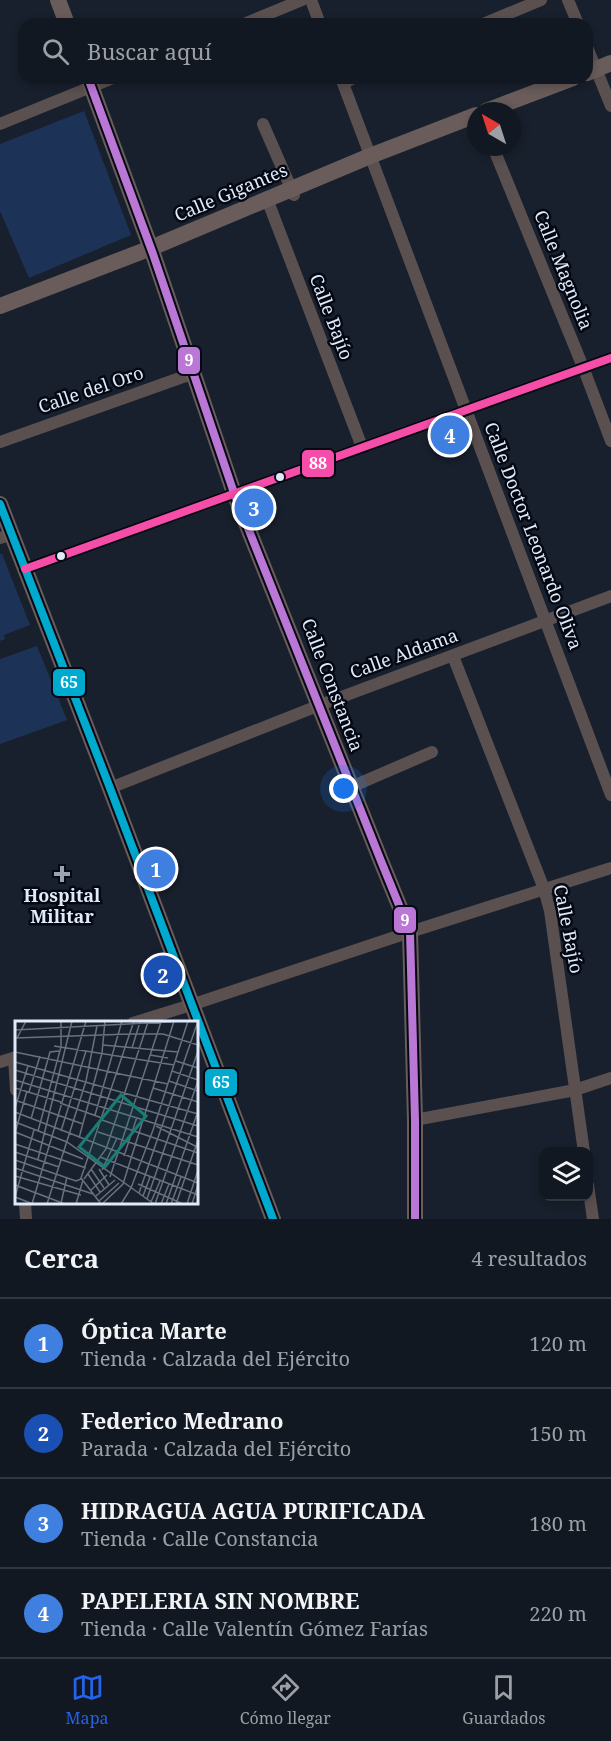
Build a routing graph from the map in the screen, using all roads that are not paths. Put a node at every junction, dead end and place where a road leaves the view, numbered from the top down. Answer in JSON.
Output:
{"nodes":[{"id":1,"x":58,"y":0,"type":"edge"},
{"id":2,"x":302,"y":0,"type":"edge"},
{"id":3,"x":311,"y":0,"type":"edge"},
{"id":4,"x":541,"y":0,"type":"edge"},
{"id":5,"x":568,"y":0,"type":"edge"},
{"id":6,"x":65,"y":18,"type":"edge"},
{"id":7,"x":258,"y":18,"type":"edge"},
{"id":8,"x":318,"y":18,"type":"edge"},
{"id":9,"x":498,"y":18,"type":"edge"},
{"id":10,"x":576,"y":18,"type":"edge"},
{"id":11,"x":598,"y":68,"type":"edge"},
{"id":12,"x":86,"y":84,"type":"edge"},
{"id":13,"x":91,"y":84,"type":"edge"},
{"id":14,"x":347,"y":84,"type":"edge"},
{"id":15,"x":557,"y":84,"type":"edge"},
{"id":16,"x":510,"y":102,"type":"edge"},
{"id":17,"x":611,"y":106,"type":"edge"},
{"id":18,"x":467,"y":118,"type":"edge"},
{"id":19,"x":0,"y":123,"type":"edge"},
{"id":20,"x":263,"y":124,"type":"dead end"},
{"id":21,"x":369,"y":156,"type":"junction"},
{"id":22,"x":497,"y":156,"type":"edge"},
{"id":23,"x":292,"y":192,"type":"junction"},
{"id":24,"x":267,"y":199,"type":"junction"},
{"id":25,"x":151,"y":248,"type":"junction"},
{"id":26,"x":0,"y":306,"type":"edge"},
{"id":27,"x":611,"y":358,"type":"edge"},
{"id":28,"x":584,"y":367,"type":"junction"},
{"id":29,"x":194,"y":373,"type":"junction"},
{"id":30,"x":466,"y":409,"type":"junction"},
{"id":31,"x":611,"y":441,"type":"edge"},
{"id":32,"x":0,"y":442,"type":"edge"},
{"id":33,"x":362,"y":447,"type":"junction"},
{"id":34,"x":234,"y":493,"type":"junction"},
{"id":35,"x":0,"y":504,"type":"edge"},
{"id":36,"x":6,"y":536,"type":"edge"},
{"id":37,"x":25,"y":569,"type":"junction"},
{"id":38,"x":611,"y":596,"type":"edge"},
{"id":39,"x":546,"y":621,"type":"junction"},
{"id":40,"x":453,"y":656,"type":"junction"},
{"id":41,"x":320,"y":705,"type":"junction"},
{"id":42,"x":432,"y":752,"type":"dead end"},
{"id":43,"x":351,"y":787,"type":"junction"},
{"id":44,"x":110,"y":788,"type":"junction"},
{"id":45,"x":611,"y":795,"type":"edge"},
{"id":46,"x":611,"y":868,"type":"edge"},
{"id":47,"x":544,"y":889,"type":"junction"},
{"id":48,"x":410,"y":932,"type":"junction"},
{"id":49,"x":191,"y":1005,"type":"junction"},
{"id":50,"x":139,"y":1021,"type":"edge"},
{"id":51,"x":197,"y":1021,"type":"edge"},
{"id":52,"x":198,"y":1023,"type":"edge"},
{"id":53,"x":15,"y":1058,"type":"edge"},
{"id":54,"x":0,"y":1062,"type":"edge"},
{"id":55,"x":611,"y":1078,"type":"edge"},
{"id":56,"x":575,"y":1090,"type":"junction"},
{"id":57,"x":415,"y":1120,"type":"junction"},
{"id":58,"x":583,"y":1147,"type":"edge"},
{"id":59,"x":590,"y":1201,"type":"edge"},
{"id":60,"x":25,"y":1204,"type":"edge"},
{"id":61,"x":26,"y":1219,"type":"edge"},
{"id":62,"x":273,"y":1219,"type":"edge"},
{"id":63,"x":415,"y":1219,"type":"edge"},
{"id":64,"x":593,"y":1219,"type":"edge"}],
"edges":[{"from":1,"to":6,"type":"main road"},
{"from":2,"to":7,"type":"street"},
{"from":3,"to":8,"type":"street"},
{"from":4,"to":9,"type":"street"},
{"from":5,"to":10,"type":"street"},
{"from":11,"to":17,"type":"street"},
{"from":12,"to":19,"type":"street"},
{"from":13,"to":25,"type":"main road","name":"Calle Constancia"},
{"from":14,"to":21,"type":"street","name":"Calle Doctor Leonardo Oliva"},
{"from":15,"to":16,"type":"main road"},
{"from":18,"to":21,"type":"main road","name":"Calle Gigantes"},
{"from":20,"to":23,"type":"street"},
{"from":21,"to":23,"type":"main road","name":"Calle Gigantes"},
{"from":21,"to":30,"type":"street","name":"Calle Doctor Leonardo Oliva"},
{"from":22,"to":28,"type":"street","name":"Calle Magnolia"},
{"from":23,"to":24,"type":"main road","name":"Calle Gigantes"},
{"from":24,"to":25,"type":"main road","name":"Calle Gigantes"},
{"from":24,"to":33,"type":"street","name":"Calle Bajío"},
{"from":25,"to":26,"type":"main road","name":"Calle Gigantes"},
{"from":25,"to":29,"type":"main road","name":"Calle Constancia"},
{"from":27,"to":28,"type":"street"},
{"from":28,"to":30,"type":"street"},
{"from":28,"to":31,"type":"street","name":"Calle Magnolia"},
{"from":29,"to":32,"type":"street","name":"Calle del Oro"},
{"from":29,"to":34,"type":"main road","name":"Calle Constancia"},
{"from":30,"to":33,"type":"street"},
{"from":30,"to":39,"type":"street","name":"Calle Doctor Leonardo Oliva"},
{"from":33,"to":34,"type":"street"},
{"from":34,"to":37,"type":"street"},
{"from":34,"to":41,"type":"main road","name":"Calle Constancia"},
{"from":35,"to":36,"type":"main road"},
{"from":36,"to":37,"type":"main road"},
{"from":37,"to":44,"type":"main road"},
{"from":38,"to":39,"type":"street","name":"Calle Aldama"},
{"from":39,"to":40,"type":"street","name":"Calle Aldama"},
{"from":39,"to":45,"type":"street","name":"Calle Doctor Leonardo Oliva"},
{"from":40,"to":41,"type":"street","name":"Calle Aldama"},
{"from":40,"to":47,"type":"street","name":"Calle Bajío"},
{"from":41,"to":43,"type":"main road","name":"Calle Constancia"},
{"from":41,"to":44,"type":"street","name":"Calle Aldama"},
{"from":42,"to":43,"type":"street"},
{"from":43,"to":48,"type":"main road","name":"Calle Constancia"},
{"from":44,"to":49,"type":"main road"},
{"from":46,"to":47,"type":"street"},
{"from":47,"to":48,"type":"street"},
{"from":47,"to":56,"type":"street","name":"Calle Bajío"},
{"from":48,"to":49,"type":"street"},
{"from":48,"to":57,"type":"main road","name":"Calle Constancia"},
{"from":49,"to":50,"type":"street"},
{"from":49,"to":51,"type":"main road"},
{"from":52,"to":62,"type":"main road"},
{"from":53,"to":54,"type":"street"},
{"from":55,"to":56,"type":"street"},
{"from":56,"to":57,"type":"street"},
{"from":56,"to":58,"type":"street","name":"Calle Bajío"},
{"from":57,"to":63,"type":"main road","name":"Calle Constancia"},
{"from":59,"to":64,"type":"street"},
{"from":60,"to":61,"type":"street"}]}
